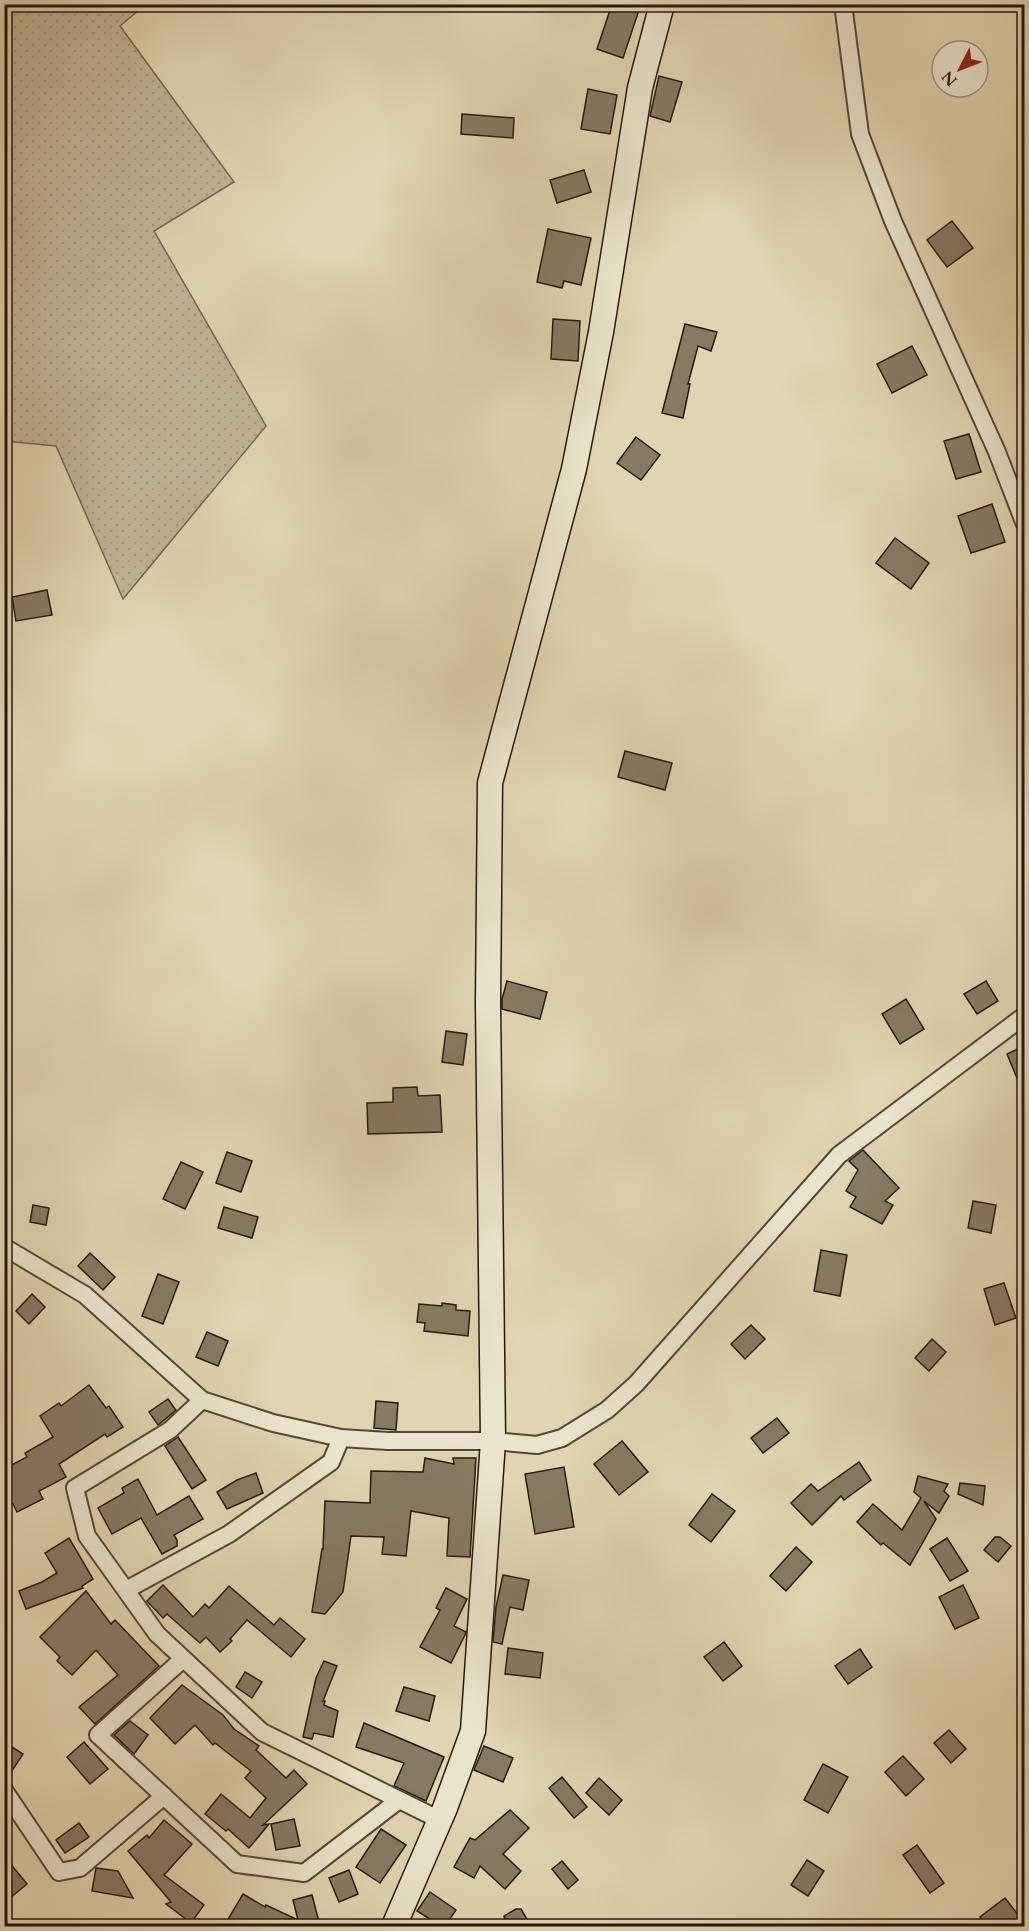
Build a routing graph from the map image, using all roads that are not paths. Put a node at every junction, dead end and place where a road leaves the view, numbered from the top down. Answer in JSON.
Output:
{"nodes":[{"id":1,"x":662,"y":4,"type":"edge"},
{"id":2,"x":843,"y":4,"type":"edge"},
{"id":3,"x":1024,"y":522,"type":"edge"},
{"id":4,"x":1024,"y":1016,"type":"edge"},
{"id":5,"x":4,"y":1247,"type":"edge"},
{"id":6,"x":202,"y":1400,"type":"junction"},
{"id":7,"x":341,"y":1438,"type":"junction"},
{"id":8,"x":493,"y":1441,"type":"junction"},
{"id":9,"x":126,"y":1590,"type":"junction"},
{"id":10,"x":183,"y":1659,"type":"junction"},
{"id":11,"x":4,"y":1790,"type":"edge"},
{"id":12,"x":164,"y":1796,"type":"junction"},
{"id":13,"x":399,"y":1800,"type":"junction"},
{"id":14,"x":440,"y":1820,"type":"junction"},
{"id":15,"x":394,"y":1926,"type":"edge"}],
"edges":[{"from":1,"to":8,"type":"street"},
{"from":2,"to":3,"type":"street"},
{"from":4,"to":8,"type":"street"},
{"from":5,"to":6,"type":"street"},
{"from":6,"to":7,"type":"street"},
{"from":6,"to":9,"type":"street"},
{"from":7,"to":8,"type":"street"},
{"from":7,"to":9,"type":"street"},
{"from":8,"to":14,"type":"street"},
{"from":9,"to":10,"type":"street"},
{"from":10,"to":12,"type":"street"},
{"from":10,"to":13,"type":"street"},
{"from":11,"to":12,"type":"street"},
{"from":12,"to":13,"type":"street"},
{"from":13,"to":14,"type":"street"},
{"from":14,"to":15,"type":"street"}]}
